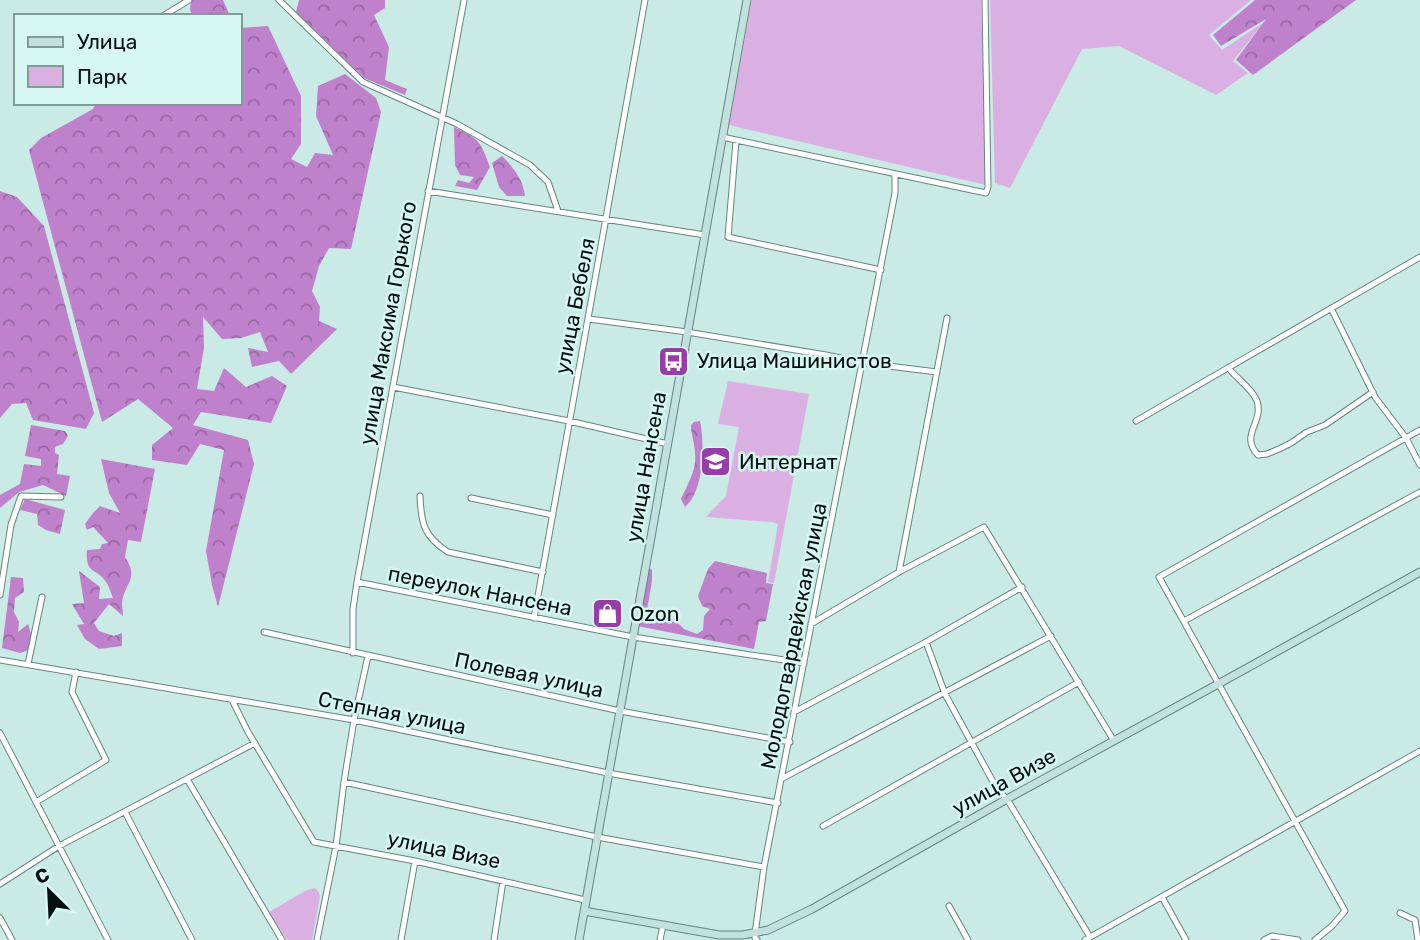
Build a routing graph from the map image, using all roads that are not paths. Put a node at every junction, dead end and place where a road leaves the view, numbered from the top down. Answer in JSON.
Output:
{"nodes":[{"id":1,"x":188,"y":0,"type":"edge"},
{"id":2,"x":279,"y":0,"type":"edge"},
{"id":3,"x":464,"y":0,"type":"edge"},
{"id":4,"x":645,"y":0,"type":"edge"},
{"id":5,"x":747,"y":0,"type":"edge"},
{"id":6,"x":985,"y":0,"type":"edge"},
{"id":7,"x":166,"y":14,"type":"edge"},
{"id":8,"x":442,"y":117,"type":"junction"},
{"id":9,"x":722,"y":137,"type":"junction"},
{"id":10,"x":736,"y":141,"type":"junction"},
{"id":11,"x":895,"y":175,"type":"junction"},
{"id":12,"x":428,"y":191,"type":"junction"},
{"id":13,"x":558,"y":211,"type":"junction"},
{"id":14,"x":607,"y":218,"type":"junction"},
{"id":15,"x":705,"y":235,"type":"junction"},
{"id":16,"x":1420,"y":257,"type":"edge"},
{"id":17,"x":881,"y":270,"type":"junction"},
{"id":18,"x":1331,"y":308,"type":"junction"},
{"id":19,"x":589,"y":318,"type":"junction"},
{"id":20,"x":947,"y":318,"type":"dead end"},
{"id":21,"x":687,"y":332,"type":"junction"},
{"id":22,"x":864,"y":363,"type":"junction"},
{"id":23,"x":1229,"y":367,"type":"junction"},
{"id":24,"x":937,"y":373,"type":"junction"},
{"id":25,"x":393,"y":387,"type":"junction"},
{"id":26,"x":1373,"y":393,"type":"junction"},
{"id":27,"x":569,"y":421,"type":"junction"},
{"id":28,"x":1136,"y":421,"type":"dead end"},
{"id":29,"x":1420,"y":430,"type":"edge"},
{"id":30,"x":1406,"y":438,"type":"junction"},
{"id":31,"x":668,"y":444,"type":"junction"},
{"id":32,"x":1420,"y":464,"type":"edge"},
{"id":33,"x":1420,"y":492,"type":"edge"},
{"id":34,"x":420,"y":496,"type":"dead end"},
{"id":35,"x":61,"y":497,"type":"dead end"},
{"id":36,"x":471,"y":498,"type":"dead end"},
{"id":37,"x":553,"y":514,"type":"junction"},
{"id":38,"x":542,"y":572,"type":"junction"},
{"id":39,"x":899,"y":572,"type":"junction"},
{"id":40,"x":1420,"y":572,"type":"edge"},
{"id":41,"x":357,"y":582,"type":"junction"},
{"id":42,"x":1022,"y":587,"type":"junction"},
{"id":43,"x":0,"y":595,"type":"edge"},
{"id":44,"x":42,"y":597,"type":"dead end"},
{"id":45,"x":534,"y":618,"type":"junction"},
{"id":46,"x":1184,"y":621,"type":"junction"},
{"id":47,"x":811,"y":624,"type":"junction"},
{"id":48,"x":264,"y":632,"type":"dead end"},
{"id":49,"x":1051,"y":636,"type":"junction"},
{"id":50,"x":633,"y":637,"type":"junction"},
{"id":51,"x":926,"y":642,"type":"junction"},
{"id":52,"x":353,"y":653,"type":"junction"},
{"id":53,"x":368,"y":656,"type":"junction"},
{"id":54,"x":0,"y":660,"type":"edge"},
{"id":55,"x":804,"y":663,"type":"junction"},
{"id":56,"x":28,"y":664,"type":"junction"},
{"id":57,"x":76,"y":673,"type":"junction"},
{"id":58,"x":1079,"y":682,"type":"junction"},
{"id":59,"x":1220,"y":684,"type":"junction"},
{"id":60,"x":945,"y":694,"type":"junction"},
{"id":61,"x":232,"y":700,"type":"junction"},
{"id":62,"x":620,"y":711,"type":"junction"},
{"id":63,"x":796,"y":711,"type":"junction"},
{"id":64,"x":354,"y":720,"type":"junction"},
{"id":65,"x":0,"y":733,"type":"edge"},
{"id":66,"x":1114,"y":741,"type":"junction"},
{"id":67,"x":790,"y":742,"type":"junction"},
{"id":68,"x":255,"y":743,"type":"junction"},
{"id":69,"x":972,"y":743,"type":"junction"},
{"id":70,"x":1420,"y":751,"type":"edge"},
{"id":71,"x":608,"y":774,"type":"junction"},
{"id":72,"x":783,"y":778,"type":"junction"},
{"id":73,"x":187,"y":779,"type":"junction"},
{"id":74,"x":344,"y":782,"type":"junction"},
{"id":75,"x":1007,"y":799,"type":"junction"},
{"id":76,"x":36,"y":802,"type":"junction"},
{"id":77,"x":778,"y":803,"type":"junction"},
{"id":78,"x":125,"y":812,"type":"junction"},
{"id":79,"x":1295,"y":821,"type":"junction"},
{"id":80,"x":823,"y":826,"type":"dead end"},
{"id":81,"x":597,"y":837,"type":"junction"},
{"id":82,"x":59,"y":846,"type":"junction"},
{"id":83,"x":335,"y":846,"type":"junction"},
{"id":84,"x":415,"y":861,"type":"junction"},
{"id":85,"x":764,"y":867,"type":"junction"},
{"id":86,"x":503,"y":881,"type":"junction"},
{"id":87,"x":0,"y":884,"type":"edge"},
{"id":88,"x":1162,"y":897,"type":"junction"},
{"id":89,"x":585,"y":900,"type":"junction"},
{"id":90,"x":949,"y":906,"type":"dead end"},
{"id":91,"x":584,"y":911,"type":"junction"},
{"id":92,"x":1400,"y":913,"type":"dead end"},
{"id":93,"x":0,"y":918,"type":"edge"},
{"id":94,"x":1418,"y":919,"type":"edge"},
{"id":95,"x":663,"y":925,"type":"junction"},
{"id":96,"x":756,"y":938,"type":"edge"},
{"id":97,"x":1087,"y":939,"type":"edge"},
{"id":98,"x":12,"y":940,"type":"edge"},
{"id":99,"x":108,"y":940,"type":"edge"},
{"id":100,"x":192,"y":940,"type":"edge"},
{"id":101,"x":282,"y":940,"type":"edge"},
{"id":102,"x":317,"y":940,"type":"edge"},
{"id":103,"x":401,"y":940,"type":"edge"},
{"id":104,"x":494,"y":940,"type":"edge"},
{"id":105,"x":579,"y":940,"type":"edge"},
{"id":106,"x":660,"y":940,"type":"edge"},
{"id":107,"x":968,"y":940,"type":"edge"},
{"id":108,"x":1186,"y":940,"type":"edge"},
{"id":109,"x":1264,"y":940,"type":"edge"},
{"id":110,"x":1298,"y":940,"type":"edge"},
{"id":111,"x":1315,"y":940,"type":"edge"},
{"id":112,"x":1418,"y":940,"type":"edge"}],
"edges":[{"from":1,"to":7,"type":"street"},
{"from":2,"to":8,"type":"street"},
{"from":3,"to":8,"type":"street","name":"улица Максима Горького"},
{"from":4,"to":14,"type":"street","name":"улица Бебеля"},
{"from":5,"to":9,"type":"main road","name":"улица Нансена"},
{"from":6,"to":11,"type":"street"},
{"from":8,"to":12,"type":"street","name":"улица Максима Горького"},
{"from":8,"to":13,"type":"street"},
{"from":9,"to":10,"type":"street"},
{"from":9,"to":15,"type":"main road","name":"улица Нансена"},
{"from":10,"to":11,"type":"street"},
{"from":10,"to":17,"type":"street"},
{"from":11,"to":17,"type":"street","name":"Молодогвардейская улица"},
{"from":12,"to":13,"type":"street"},
{"from":12,"to":25,"type":"street","name":"улица Максима Горького"},
{"from":13,"to":14,"type":"street"},
{"from":14,"to":15,"type":"street"},
{"from":14,"to":19,"type":"street","name":"улица Бебеля"},
{"from":15,"to":21,"type":"main road","name":"улица Нансена"},
{"from":16,"to":18,"type":"street"},
{"from":17,"to":22,"type":"street","name":"Молодогвардейская улица"},
{"from":18,"to":23,"type":"street"},
{"from":18,"to":26,"type":"street"},
{"from":19,"to":21,"type":"street"},
{"from":19,"to":27,"type":"street","name":"улица Бебеля"},
{"from":20,"to":24,"type":"street"},
{"from":21,"to":22,"type":"street"},
{"from":21,"to":31,"type":"main road","name":"улица Нансена"},
{"from":22,"to":24,"type":"street"},
{"from":22,"to":47,"type":"street","name":"Молодогвардейская улица"},
{"from":23,"to":26,"type":"street"},
{"from":23,"to":28,"type":"street"},
{"from":24,"to":39,"type":"street"},
{"from":25,"to":27,"type":"street"},
{"from":25,"to":41,"type":"street","name":"улица Максима Горького"},
{"from":26,"to":30,"type":"street"},
{"from":27,"to":31,"type":"street"},
{"from":27,"to":37,"type":"street","name":"улица Бебеля"},
{"from":29,"to":30,"type":"street"},
{"from":30,"to":32,"type":"street"},
{"from":30,"to":46,"type":"street"},
{"from":31,"to":50,"type":"main road","name":"улица Нансена"},
{"from":33,"to":46,"type":"street"},
{"from":34,"to":38,"type":"street"},
{"from":35,"to":43,"type":"street"},
{"from":36,"to":37,"type":"street"},
{"from":37,"to":38,"type":"street","name":"улица Бебеля"},
{"from":38,"to":45,"type":"street","name":"улица Бебеля"},
{"from":39,"to":42,"type":"street"},
{"from":39,"to":47,"type":"street"},
{"from":40,"to":59,"type":"main road","name":"улица Визе"},
{"from":41,"to":45,"type":"street","name":"переулок Нансена"},
{"from":41,"to":52,"type":"street","name":"улица Максима Горького"},
{"from":42,"to":49,"type":"street"},
{"from":42,"to":51,"type":"street"},
{"from":44,"to":56,"type":"street"},
{"from":45,"to":50,"type":"street","name":"переулок Нансена"},
{"from":46,"to":59,"type":"street"},
{"from":47,"to":55,"type":"street","name":"Молодогвардейская улица"},
{"from":48,"to":52,"type":"street","name":"Полевая улица"},
{"from":49,"to":58,"type":"street"},
{"from":49,"to":60,"type":"street"},
{"from":50,"to":55,"type":"street","name":"переулок Нансена"},
{"from":50,"to":62,"type":"main road","name":"улица Нансена"},
{"from":51,"to":60,"type":"street"},
{"from":51,"to":63,"type":"street"},
{"from":52,"to":53,"type":"street","name":"Полевая улица"},
{"from":53,"to":62,"type":"street","name":"Полевая улица"},
{"from":53,"to":64,"type":"street"},
{"from":54,"to":56,"type":"street","name":"Степная улица"},
{"from":55,"to":63,"type":"street","name":"Молодогвардейская улица"},
{"from":56,"to":57,"type":"street","name":"Степная улица"},
{"from":57,"to":61,"type":"street","name":"Степная улица"},
{"from":57,"to":76,"type":"street"},
{"from":58,"to":66,"type":"street"},
{"from":58,"to":69,"type":"street"},
{"from":59,"to":66,"type":"main road","name":"улица Визе"},
{"from":59,"to":79,"type":"street"},
{"from":60,"to":69,"type":"street"},
{"from":60,"to":72,"type":"street"},
{"from":61,"to":64,"type":"street","name":"Степная улица"},
{"from":61,"to":68,"type":"street","name":"улица Визе"},
{"from":62,"to":67,"type":"street","name":"Полевая улица"},
{"from":62,"to":71,"type":"main road","name":"улица Нансена"},
{"from":63,"to":67,"type":"street","name":"Молодогвардейская улица"},
{"from":64,"to":71,"type":"street","name":"Степная улица"},
{"from":64,"to":74,"type":"street"},
{"from":65,"to":76,"type":"street"},
{"from":66,"to":75,"type":"main road","name":"улица Визе"},
{"from":67,"to":72,"type":"street","name":"Молодогвардейская улица"},
{"from":68,"to":73,"type":"street"},
{"from":68,"to":83,"type":"street","name":"улица Визе"},
{"from":69,"to":75,"type":"street"},
{"from":69,"to":80,"type":"street"},
{"from":70,"to":79,"type":"street"},
{"from":71,"to":77,"type":"street","name":"Степная улица"},
{"from":71,"to":81,"type":"main road","name":"улица Нансена"},
{"from":72,"to":77,"type":"street","name":"Молодогвардейская улица"},
{"from":73,"to":78,"type":"street"},
{"from":73,"to":101,"type":"street"},
{"from":74,"to":81,"type":"street"},
{"from":74,"to":83,"type":"street"},
{"from":75,"to":96,"type":"main road","name":"улица Визе"},
{"from":75,"to":97,"type":"street"},
{"from":76,"to":82,"type":"street"},
{"from":77,"to":85,"type":"street","name":"Молодогвардейская улица"},
{"from":78,"to":82,"type":"street"},
{"from":78,"to":100,"type":"street"},
{"from":79,"to":88,"type":"street"},
{"from":79,"to":111,"type":"street"},
{"from":81,"to":85,"type":"street"},
{"from":81,"to":89,"type":"main road","name":"улица Нансена"},
{"from":82,"to":87,"type":"street"},
{"from":82,"to":99,"type":"street"},
{"from":83,"to":84,"type":"street","name":"улица Визе"},
{"from":83,"to":102,"type":"street"},
{"from":84,"to":86,"type":"street","name":"улица Визе"},
{"from":84,"to":103,"type":"street"},
{"from":85,"to":96,"type":"street","name":"Молодогвардейская улица"},
{"from":86,"to":89,"type":"street","name":"улица Визе"},
{"from":86,"to":104,"type":"street"},
{"from":88,"to":97,"type":"street"},
{"from":88,"to":108,"type":"street"},
{"from":89,"to":91,"type":"main road","name":"улица Нансена"},
{"from":90,"to":107,"type":"street"},
{"from":91,"to":95,"type":"main road","name":"улица Визе"},
{"from":91,"to":105,"type":"main road","name":"улица Нансена"},
{"from":92,"to":94,"type":"street"},
{"from":93,"to":98,"type":"street"},
{"from":94,"to":112,"type":"street"},
{"from":95,"to":96,"type":"main road","name":"улица Визе"},
{"from":95,"to":106,"type":"street"},
{"from":109,"to":110,"type":"street"}]}
